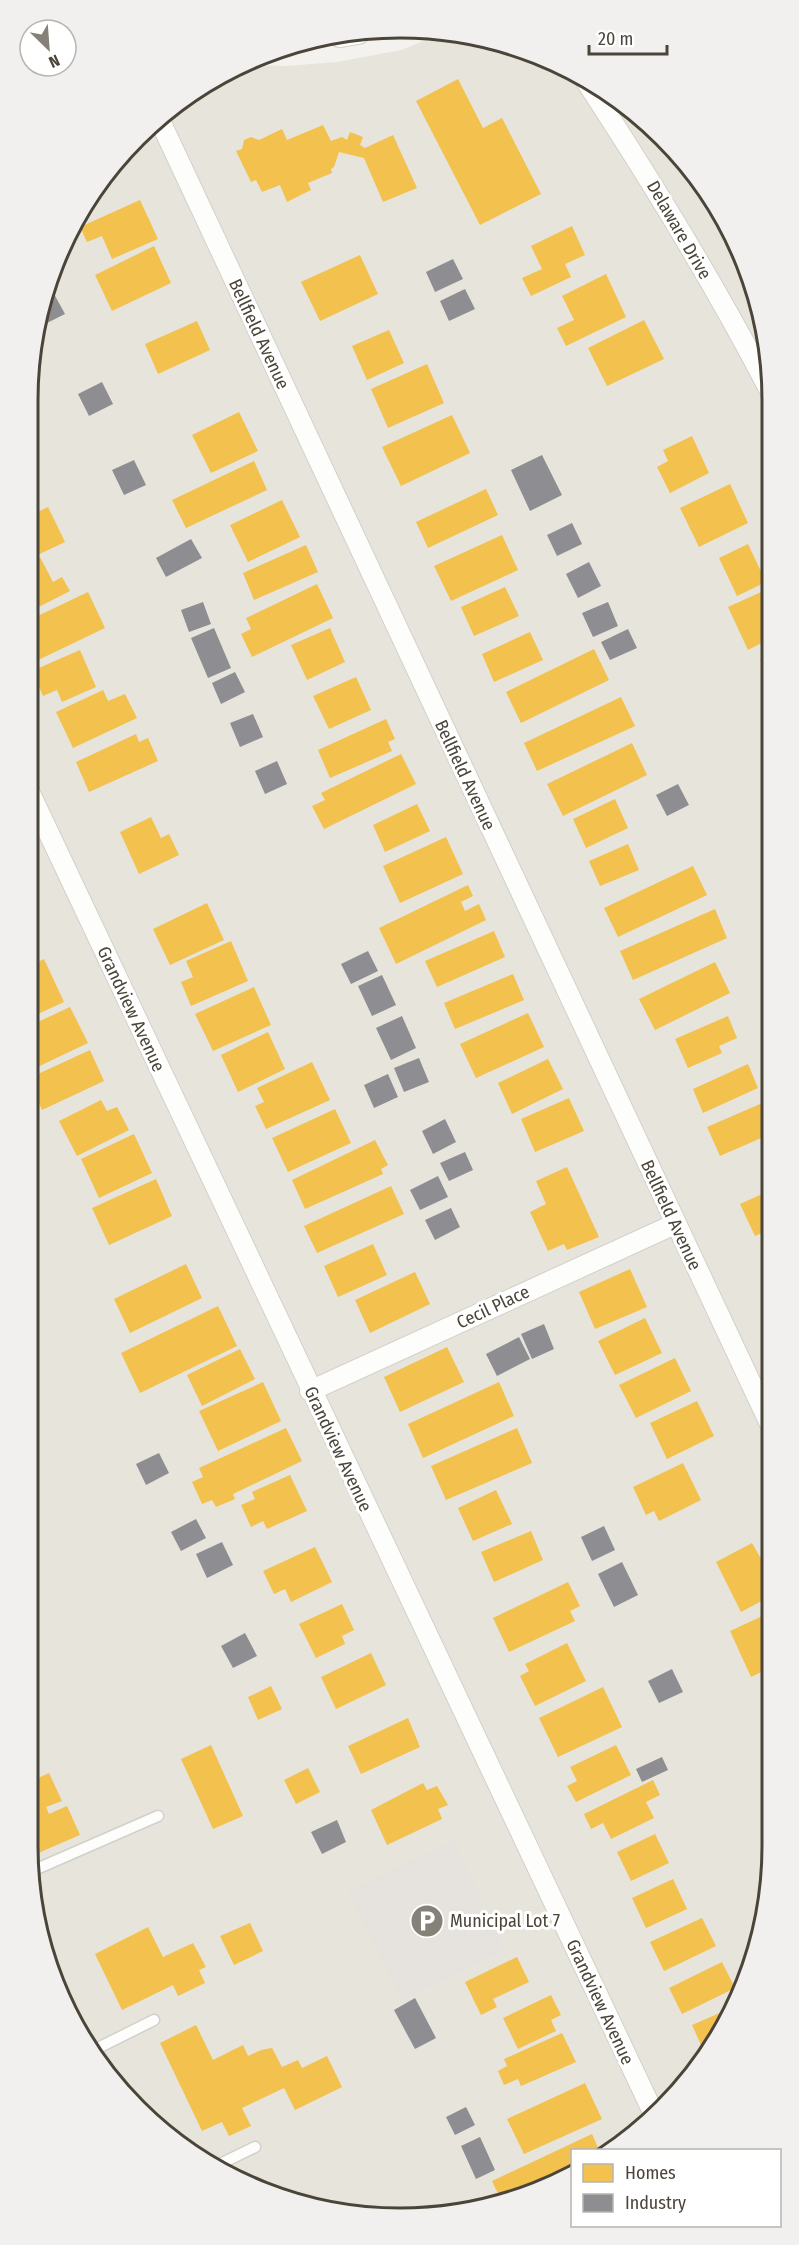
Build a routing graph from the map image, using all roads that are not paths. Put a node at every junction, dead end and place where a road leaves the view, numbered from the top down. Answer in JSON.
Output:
{"nodes":[{"id":1,"x":595,"y":95,"type":"edge"},
{"id":2,"x":162,"y":126,"type":"edge"},
{"id":3,"x":761,"y":373,"type":"edge"},
{"id":4,"x":38,"y":810,"type":"edge"},
{"id":5,"x":675,"y":1224,"type":"junction"},
{"id":6,"x":310,"y":1391,"type":"junction"},
{"id":7,"x":762,"y":1407,"type":"edge"},
{"id":8,"x":159,"y":1816,"type":"dead end"},
{"id":9,"x":38,"y":1869,"type":"edge"},
{"id":10,"x":154,"y":2020,"type":"dead end"},
{"id":11,"x":99,"y":2047,"type":"edge"},
{"id":12,"x":650,"y":2106,"type":"edge"},
{"id":13,"x":255,"y":2147,"type":"dead end"},
{"id":14,"x":224,"y":2162,"type":"edge"}],
"edges":[{"from":1,"to":3,"type":"street","name":"Delaware Drive"},
{"from":2,"to":5,"type":"street","name":"Bellfield Avenue"},
{"from":4,"to":6,"type":"street","name":"Grandview Avenue"},
{"from":5,"to":6,"type":"street","name":"Cecil Place"},
{"from":5,"to":7,"type":"street","name":"Bellfield Avenue"},
{"from":6,"to":12,"type":"street","name":"Grandview Avenue"},
{"from":8,"to":9,"type":"lane"},
{"from":10,"to":11,"type":"lane"},
{"from":13,"to":14,"type":"lane"}]}
